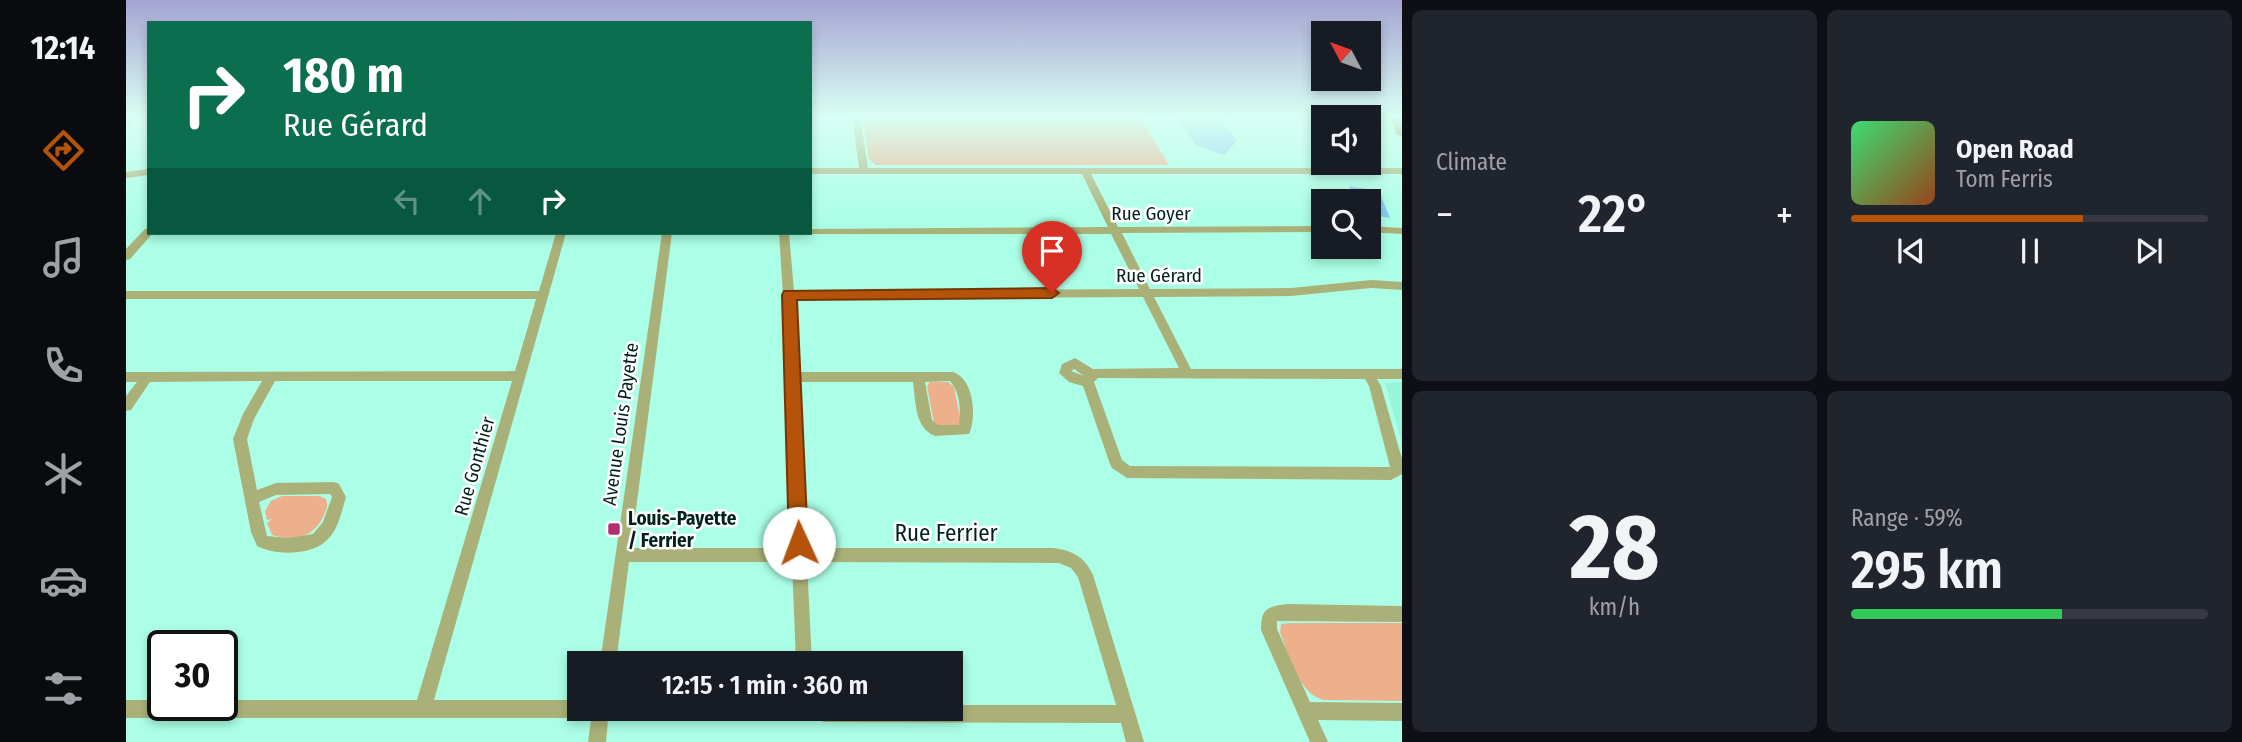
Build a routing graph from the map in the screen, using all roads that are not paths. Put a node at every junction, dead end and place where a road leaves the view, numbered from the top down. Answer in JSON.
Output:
{"nodes":[{"id":1,"x":861,"y":151,"type":"edge"},
{"id":2,"x":864,"y":170,"type":"junction"},
{"id":3,"x":1402,"y":170,"type":"edge"},
{"id":4,"x":812,"y":171,"type":"edge"},
{"id":5,"x":1085,"y":171,"type":"junction"},
{"id":6,"x":147,"y":172,"type":"edge"},
{"id":7,"x":126,"y":175,"type":"edge"},
{"id":8,"x":1311,"y":229,"type":"edge"},
{"id":9,"x":1381,"y":230,"type":"edge"},
{"id":10,"x":1115,"y":231,"type":"junction"},
{"id":11,"x":1402,"y":231,"type":"edge"},
{"id":12,"x":812,"y":232,"type":"edge"},
{"id":13,"x":147,"y":233,"type":"edge"},
{"id":14,"x":560,"y":235,"type":"edge"},
{"id":15,"x":667,"y":235,"type":"edge"},
{"id":16,"x":784,"y":235,"type":"edge"},
{"id":17,"x":126,"y":256,"type":"edge"},
{"id":18,"x":1402,"y":286,"type":"edge"},
{"id":19,"x":1147,"y":293,"type":"junction"},
{"id":20,"x":126,"y":295,"type":"edge"},
{"id":21,"x":542,"y":295,"type":"junction"},
{"id":22,"x":789,"y":295,"type":"junction"},
{"id":23,"x":1187,"y":373,"type":"junction"},
{"id":24,"x":1368,"y":373,"type":"junction"},
{"id":25,"x":1402,"y":373,"type":"edge"},
{"id":26,"x":272,"y":376,"type":"junction"},
{"id":27,"x":520,"y":376,"type":"junction"},
{"id":28,"x":126,"y":377,"type":"edge"},
{"id":29,"x":147,"y":377,"type":"junction"},
{"id":30,"x":793,"y":377,"type":"junction"},
{"id":31,"x":918,"y":377,"type":"junction"},
{"id":32,"x":126,"y":405,"type":"edge"},
{"id":33,"x":252,"y":498,"type":"junction"},
{"id":34,"x":623,"y":555,"type":"junction"},
{"id":35,"x":799,"y":555,"type":"junction"},
{"id":36,"x":1402,"y":614,"type":"edge"},
{"id":37,"x":610,"y":651,"type":"edge"},
{"id":38,"x":803,"y":651,"type":"edge"},
{"id":39,"x":126,"y":709,"type":"edge"},
{"id":40,"x":423,"y":709,"type":"junction"},
{"id":41,"x":567,"y":709,"type":"edge"},
{"id":42,"x":1305,"y":711,"type":"junction"},
{"id":43,"x":1402,"y":712,"type":"edge"},
{"id":44,"x":963,"y":713,"type":"edge"},
{"id":45,"x":1127,"y":714,"type":"junction"},
{"id":46,"x":600,"y":721,"type":"edge"},
{"id":47,"x":597,"y":742,"type":"edge"},
{"id":48,"x":1135,"y":742,"type":"edge"},
{"id":49,"x":1319,"y":742,"type":"edge"}],
"edges":[{"from":1,"to":2,"type":"street"},
{"from":2,"to":4,"type":"street"},
{"from":2,"to":5,"type":"street"},
{"from":3,"to":5,"type":"street"},
{"from":5,"to":10,"type":"street"},
{"from":6,"to":7,"type":"street"},
{"from":8,"to":10,"type":"street","name":"Rue Goyer"},
{"from":9,"to":11,"type":"street"},
{"from":10,"to":12,"type":"street","name":"Rue Goyer"},
{"from":10,"to":19,"type":"street"},
{"from":13,"to":17,"type":"street"},
{"from":14,"to":21,"type":"street","name":"Rue Gonthier"},
{"from":15,"to":34,"type":"street","name":"Avenue Louis Payette"},
{"from":16,"to":22,"type":"street"},
{"from":18,"to":19,"type":"street","name":"Rue Gérard"},
{"from":19,"to":22,"type":"street","name":"Rue Gérard"},
{"from":19,"to":23,"type":"street"},
{"from":20,"to":21,"type":"street"},
{"from":21,"to":27,"type":"street","name":"Rue Gonthier"},
{"from":22,"to":30,"type":"street"},
{"from":23,"to":24,"type":"street"},
{"from":23,"to":24,"type":"street"},
{"from":24,"to":25,"type":"street"},
{"from":26,"to":27,"type":"street"},
{"from":26,"to":29,"type":"street"},
{"from":26,"to":33,"type":"street"},
{"from":27,"to":40,"type":"street","name":"Rue Gonthier"},
{"from":28,"to":29,"type":"street"},
{"from":29,"to":32,"type":"street"},
{"from":30,"to":31,"type":"street"},
{"from":30,"to":35,"type":"street"},
{"from":31,"to":31,"type":"street"},
{"from":33,"to":33,"type":"street"},
{"from":34,"to":35,"type":"street","name":"Rue Ferrier"},
{"from":34,"to":37,"type":"street","name":"Avenue Louis Payette"},
{"from":35,"to":38,"type":"street"},
{"from":35,"to":45,"type":"street","name":"Rue Ferrier"},
{"from":36,"to":42,"type":"street"},
{"from":39,"to":40,"type":"street"},
{"from":40,"to":41,"type":"street"},
{"from":42,"to":43,"type":"street"},
{"from":42,"to":49,"type":"street"},
{"from":44,"to":45,"type":"street"},
{"from":45,"to":48,"type":"street","name":"Rue Ferrier"},
{"from":46,"to":47,"type":"street"}]}
